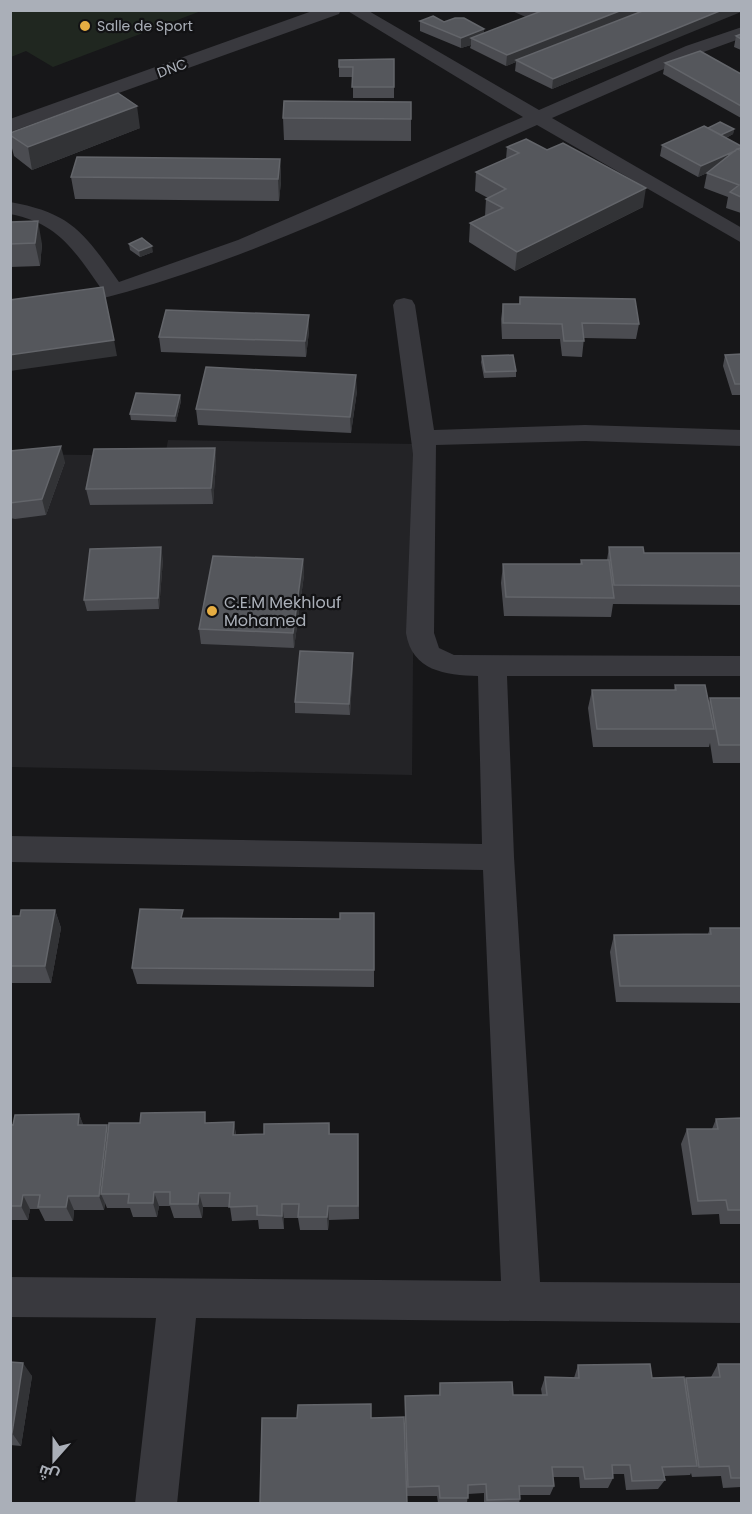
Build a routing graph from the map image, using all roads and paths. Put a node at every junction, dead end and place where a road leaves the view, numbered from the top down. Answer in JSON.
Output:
{"nodes":[{"id":1,"x":333,"y":10,"type":"edge"},
{"id":2,"x":354,"y":10,"type":"edge"},
{"id":3,"x":518,"y":10,"type":"edge"},
{"id":4,"x":568,"y":10,"type":"edge"},
{"id":5,"x":741,"y":32,"type":"edge"},
{"id":6,"x":692,"y":50,"type":"junction"},
{"id":7,"x":712,"y":60,"type":"edge"},
{"id":8,"x":538,"y":117,"type":"junction"},
{"id":9,"x":10,"y":126,"type":"edge"},
{"id":10,"x":10,"y":208,"type":"edge"},
{"id":11,"x":741,"y":237,"type":"edge"},
{"id":12,"x":113,"y":289,"type":"junction"},
{"id":13,"x":404,"y":305,"type":"dead end"},
{"id":14,"x":10,"y":311,"type":"edge"},
{"id":15,"x":423,"y":438,"type":"junction"},
{"id":16,"x":741,"y":438,"type":"edge"},
{"id":17,"x":492,"y":666,"type":"junction"},
{"id":18,"x":741,"y":666,"type":"edge"},
{"id":19,"x":10,"y":849,"type":"edge"},
{"id":20,"x":498,"y":856,"type":"junction"},
{"id":21,"x":10,"y":1297,"type":"edge"},
{"id":22,"x":178,"y":1299,"type":"junction"},
{"id":23,"x":522,"y":1302,"type":"junction"},
{"id":24,"x":741,"y":1303,"type":"edge"},
{"id":25,"x":156,"y":1503,"type":"edge"}],
"edges":[{"from":1,"to":9,"type":"street","name":"DNC"},
{"from":2,"to":8,"type":"street"},
{"from":3,"to":4,"type":"street"},
{"from":5,"to":6,"type":"street"},
{"from":6,"to":7,"type":"street"},
{"from":6,"to":8,"type":"street"},
{"from":8,"to":11,"type":"street"},
{"from":8,"to":12,"type":"street"},
{"from":10,"to":12,"type":"street"},
{"from":12,"to":14,"type":"street"},
{"from":13,"to":15,"type":"street"},
{"from":15,"to":16,"type":"street"},
{"from":15,"to":17,"type":"street"},
{"from":17,"to":18,"type":"street"},
{"from":17,"to":20,"type":"street"},
{"from":19,"to":20,"type":"street"},
{"from":20,"to":23,"type":"street"},
{"from":21,"to":22,"type":"street"},
{"from":22,"to":23,"type":"street"},
{"from":22,"to":25,"type":"street"},
{"from":23,"to":24,"type":"street"}]}
